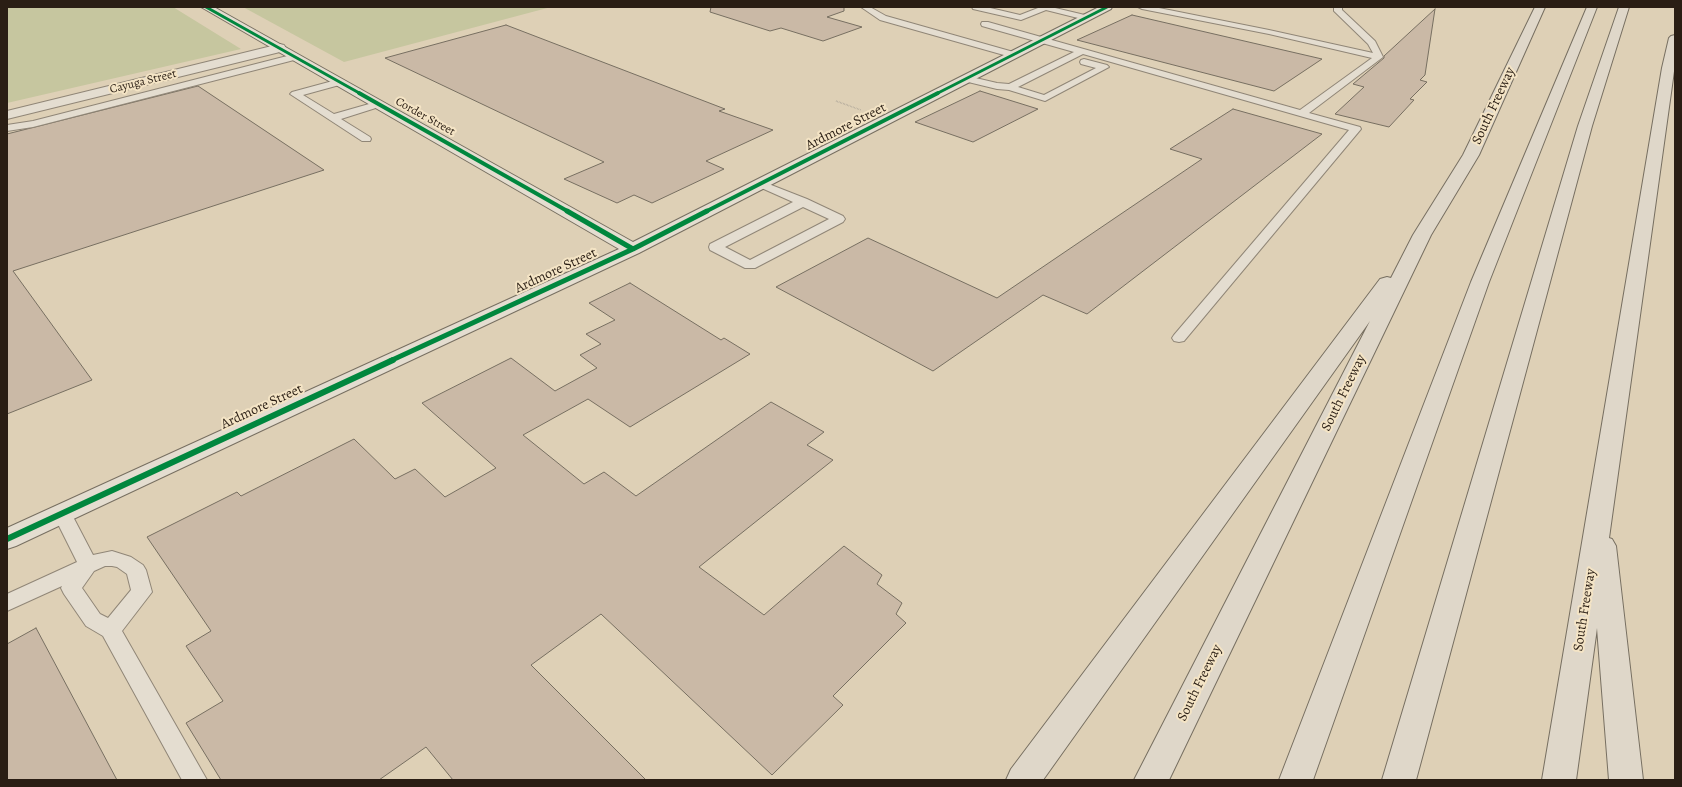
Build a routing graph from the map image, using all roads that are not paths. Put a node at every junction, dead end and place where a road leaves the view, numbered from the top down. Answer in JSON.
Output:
{"nodes":[{"id":1,"x":206,"y":7,"type":"edge"},
{"id":2,"x":865,"y":7,"type":"edge"},
{"id":3,"x":976,"y":7,"type":"edge"},
{"id":4,"x":1107,"y":7,"type":"edge"},
{"id":5,"x":1142,"y":7,"type":"edge"},
{"id":6,"x":1338,"y":7,"type":"edge"},
{"id":7,"x":1540,"y":7,"type":"edge"},
{"id":8,"x":1592,"y":7,"type":"edge"},
{"id":9,"x":1624,"y":7,"type":"edge"},
{"id":10,"x":1043,"y":8,"type":"edge"},
{"id":11,"x":1086,"y":18,"type":"junction"},
{"id":12,"x":985,"y":24,"type":"dead end"},
{"id":13,"x":1675,"y":38,"type":"edge"},
{"id":14,"x":1043,"y":40,"type":"junction"},
{"id":15,"x":280,"y":48,"type":"junction"},
{"id":16,"x":1083,"y":51,"type":"junction"},
{"id":17,"x":1014,"y":54,"type":"junction"},
{"id":18,"x":295,"y":57,"type":"junction"},
{"id":19,"x":1379,"y":57,"type":"junction"},
{"id":20,"x":1069,"y":58,"type":"junction"},
{"id":21,"x":966,"y":78,"type":"junction"},
{"id":22,"x":340,"y":82,"type":"junction"},
{"id":23,"x":1010,"y":87,"type":"junction"},
{"id":24,"x":378,"y":104,"type":"junction"},
{"id":25,"x":1302,"y":113,"type":"junction"},
{"id":26,"x":7,"y":115,"type":"edge"},
{"id":27,"x":333,"y":118,"type":"junction"},
{"id":28,"x":7,"y":128,"type":"edge"},
{"id":29,"x":366,"y":139,"type":"dead end"},
{"id":30,"x":761,"y":184,"type":"junction"},
{"id":31,"x":802,"y":202,"type":"junction"},
{"id":32,"x":1422,"y":235,"type":"junction"},
{"id":33,"x":633,"y":249,"type":"junction"},
{"id":34,"x":1179,"y":338,"type":"dead end"},
{"id":35,"x":62,"y":514,"type":"junction"},
{"id":36,"x":1600,"y":515,"type":"junction"},
{"id":37,"x":7,"y":539,"type":"edge"},
{"id":38,"x":88,"y":565,"type":"junction"},
{"id":39,"x":7,"y":603,"type":"edge"},
{"id":40,"x":110,"y":630,"type":"junction"},
{"id":41,"x":195,"y":780,"type":"edge"},
{"id":42,"x":1023,"y":780,"type":"edge"},
{"id":43,"x":1151,"y":780,"type":"edge"},
{"id":44,"x":1296,"y":780,"type":"edge"},
{"id":45,"x":1400,"y":780,"type":"edge"},
{"id":46,"x":1559,"y":780,"type":"edge"},
{"id":47,"x":1626,"y":780,"type":"edge"}],
"edges":[{"from":1,"to":15,"type":"street","name":"Corder Street"},
{"from":2,"to":17,"type":"lane"},
{"from":3,"to":10,"type":"lane"},
{"from":4,"to":11,"type":"street","name":"Ardmore Street"},
{"from":5,"to":19,"type":"lane"},
{"from":6,"to":19,"type":"lane"},
{"from":7,"to":32,"type":"highway","name":"South Freeway"},
{"from":8,"to":44,"type":"highway"},
{"from":9,"to":45,"type":"highway"},
{"from":10,"to":11,"type":"lane"},
{"from":11,"to":14,"type":"street","name":"Ardmore Street"},
{"from":12,"to":14,"type":"lane"},
{"from":13,"to":36,"type":"highway","name":"South Freeway"},
{"from":14,"to":16,"type":"lane"},
{"from":14,"to":17,"type":"street","name":"Ardmore Street"},
{"from":15,"to":18,"type":"street","name":"Corder Street"},
{"from":15,"to":26,"type":"street","name":"Cayuga Street"},
{"from":16,"to":20,"type":"lane"},
{"from":16,"to":25,"type":"lane"},
{"from":17,"to":21,"type":"street","name":"Ardmore Street"},
{"from":18,"to":22,"type":"street","name":"Corder Street"},
{"from":18,"to":28,"type":"lane"},
{"from":19,"to":25,"type":"lane"},
{"from":20,"to":23,"type":"lane"},
{"from":20,"to":23,"type":"lane"},
{"from":21,"to":23,"type":"lane"},
{"from":21,"to":30,"type":"street","name":"Ardmore Street"},
{"from":22,"to":24,"type":"street","name":"Corder Street"},
{"from":22,"to":27,"type":"lane"},
{"from":24,"to":27,"type":"lane"},
{"from":24,"to":33,"type":"street","name":"Corder Street"},
{"from":25,"to":34,"type":"lane"},
{"from":27,"to":29,"type":"lane"},
{"from":30,"to":31,"type":"lane"},
{"from":30,"to":33,"type":"street","name":"Ardmore Street"},
{"from":31,"to":31,"type":"lane"},
{"from":32,"to":42,"type":"highway"},
{"from":32,"to":43,"type":"highway","name":"South Freeway"},
{"from":33,"to":35,"type":"street","name":"Ardmore Street"},
{"from":35,"to":37,"type":"street","name":"Ardmore Street"},
{"from":35,"to":38,"type":"lane"},
{"from":36,"to":46,"type":"highway","name":"South Freeway"},
{"from":36,"to":47,"type":"highway"},
{"from":38,"to":39,"type":"lane"},
{"from":38,"to":40,"type":"lane"},
{"from":38,"to":40,"type":"lane"},
{"from":40,"to":41,"type":"lane"}]}
